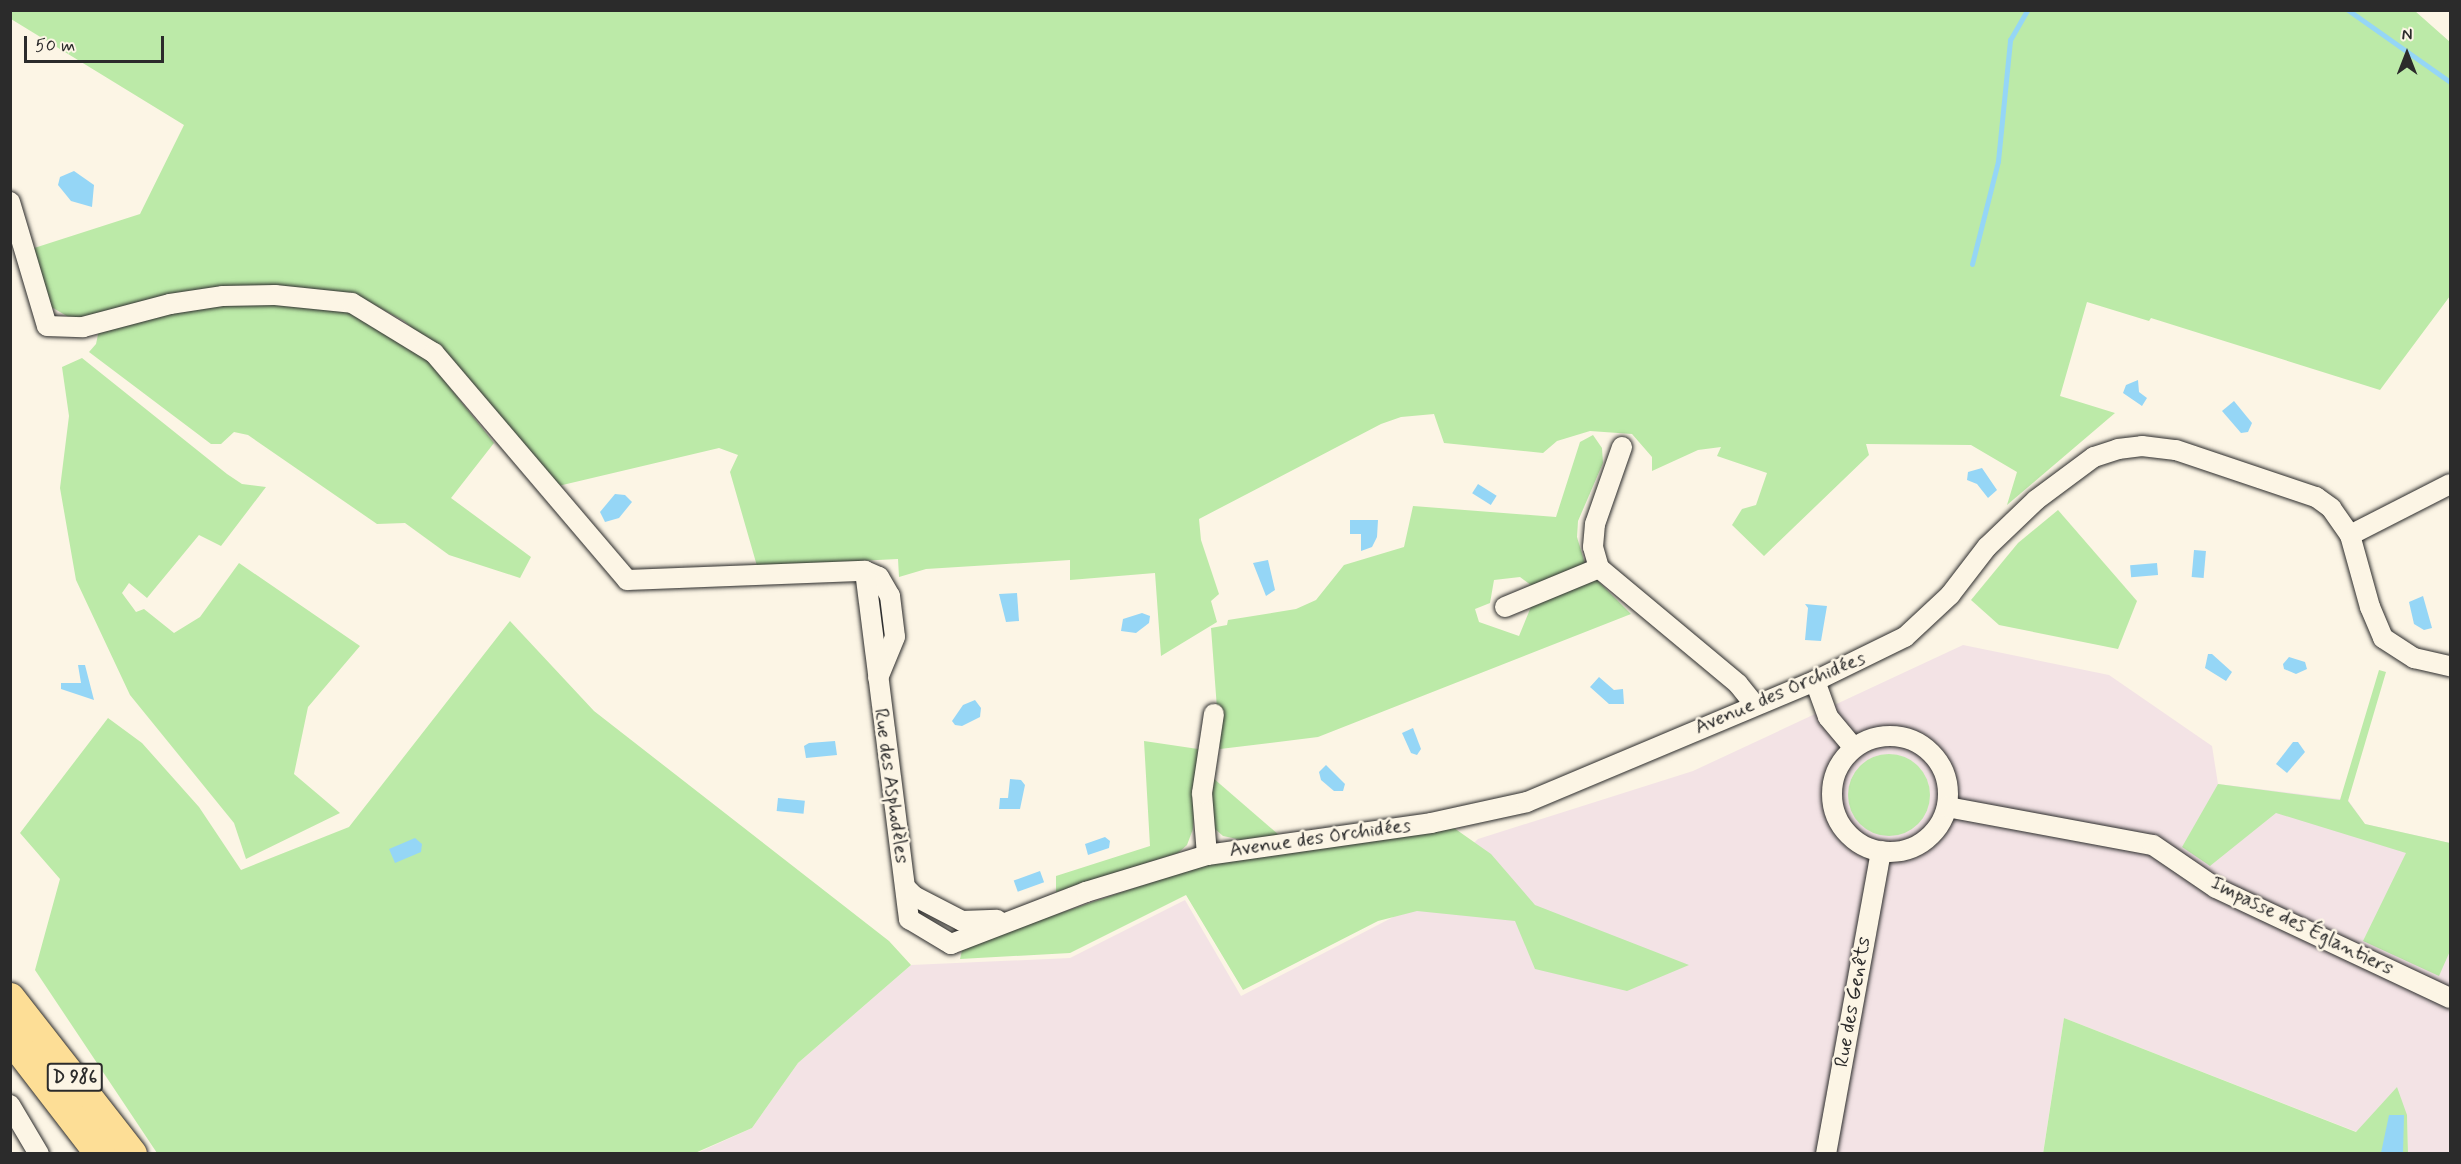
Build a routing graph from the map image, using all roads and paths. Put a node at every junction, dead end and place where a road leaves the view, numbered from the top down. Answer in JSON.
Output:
{"nodes":[{"id":1,"x":12,"y":215,"type":"edge"},
{"id":2,"x":1622,"y":447,"type":"dead end"},
{"id":3,"x":2451,"y":484,"type":"edge"},
{"id":4,"x":2350,"y":535,"type":"junction"},
{"id":5,"x":1599,"y":568,"type":"junction"},
{"id":6,"x":1505,"y":608,"type":"dead end"},
{"id":7,"x":2451,"y":666,"type":"edge"},
{"id":8,"x":1815,"y":681,"type":"junction"},
{"id":9,"x":1754,"y":704,"type":"junction"},
{"id":10,"x":1214,"y":714,"type":"dead end"},
{"id":11,"x":1854,"y":748,"type":"junction"},
{"id":12,"x":1947,"y":807,"type":"junction"},
{"id":13,"x":1881,"y":851,"type":"junction"},
{"id":14,"x":1207,"y":855,"type":"junction"},
{"id":15,"x":906,"y":888,"type":"junction"},
{"id":16,"x":1021,"y":915,"type":"junction"},
{"id":17,"x":956,"y":944,"type":"joint"},
{"id":18,"x":10,"y":998,"type":"edge"},
{"id":19,"x":2451,"y":998,"type":"edge"},
{"id":20,"x":10,"y":1037,"type":"edge"},
{"id":21,"x":10,"y":1105,"type":"edge"},
{"id":22,"x":39,"y":1154,"type":"edge"},
{"id":23,"x":100,"y":1154,"type":"edge"},
{"id":24,"x":132,"y":1154,"type":"edge"},
{"id":25,"x":1826,"y":1154,"type":"edge"}],
"edges":[{"from":1,"to":15,"type":"street","name":"Rue des Asphodèles"},
{"from":2,"to":5,"type":"street"},
{"from":3,"to":4,"type":"street"},
{"from":4,"to":7,"type":"street","name":"Avenue des Orchidées"},
{"from":4,"to":8,"type":"street","name":"Avenue des Orchidées"},
{"from":5,"to":6,"type":"street"},
{"from":5,"to":9,"type":"street"},
{"from":8,"to":9,"type":"street","name":"Avenue des Orchidées"},
{"from":8,"to":11,"type":"street"},
{"from":9,"to":14,"type":"street","name":"Avenue des Orchidées"},
{"from":10,"to":14,"type":"street"},
{"from":11,"to":12,"type":"street"},
{"from":11,"to":13,"type":"street"},
{"from":12,"to":13,"type":"street"},
{"from":12,"to":19,"type":"street","name":"Impasse des Églantiers"},
{"from":13,"to":25,"type":"street","name":"Rue des Genêts"},
{"from":14,"to":16,"type":"street","name":"Avenue des Orchidées"},
{"from":15,"to":16,"type":"street","name":"Rue des Asphodèles"},
{"from":15,"to":17,"type":"street","name":"Rue des Asphodèles"},
{"from":16,"to":17,"type":"street","name":"Avenue des Orchidées"},
{"from":18,"to":24,"type":"main road","number":"D 986"},
{"from":20,"to":23,"type":"main road","number":"D 986"},
{"from":21,"to":22,"type":"street"}]}
